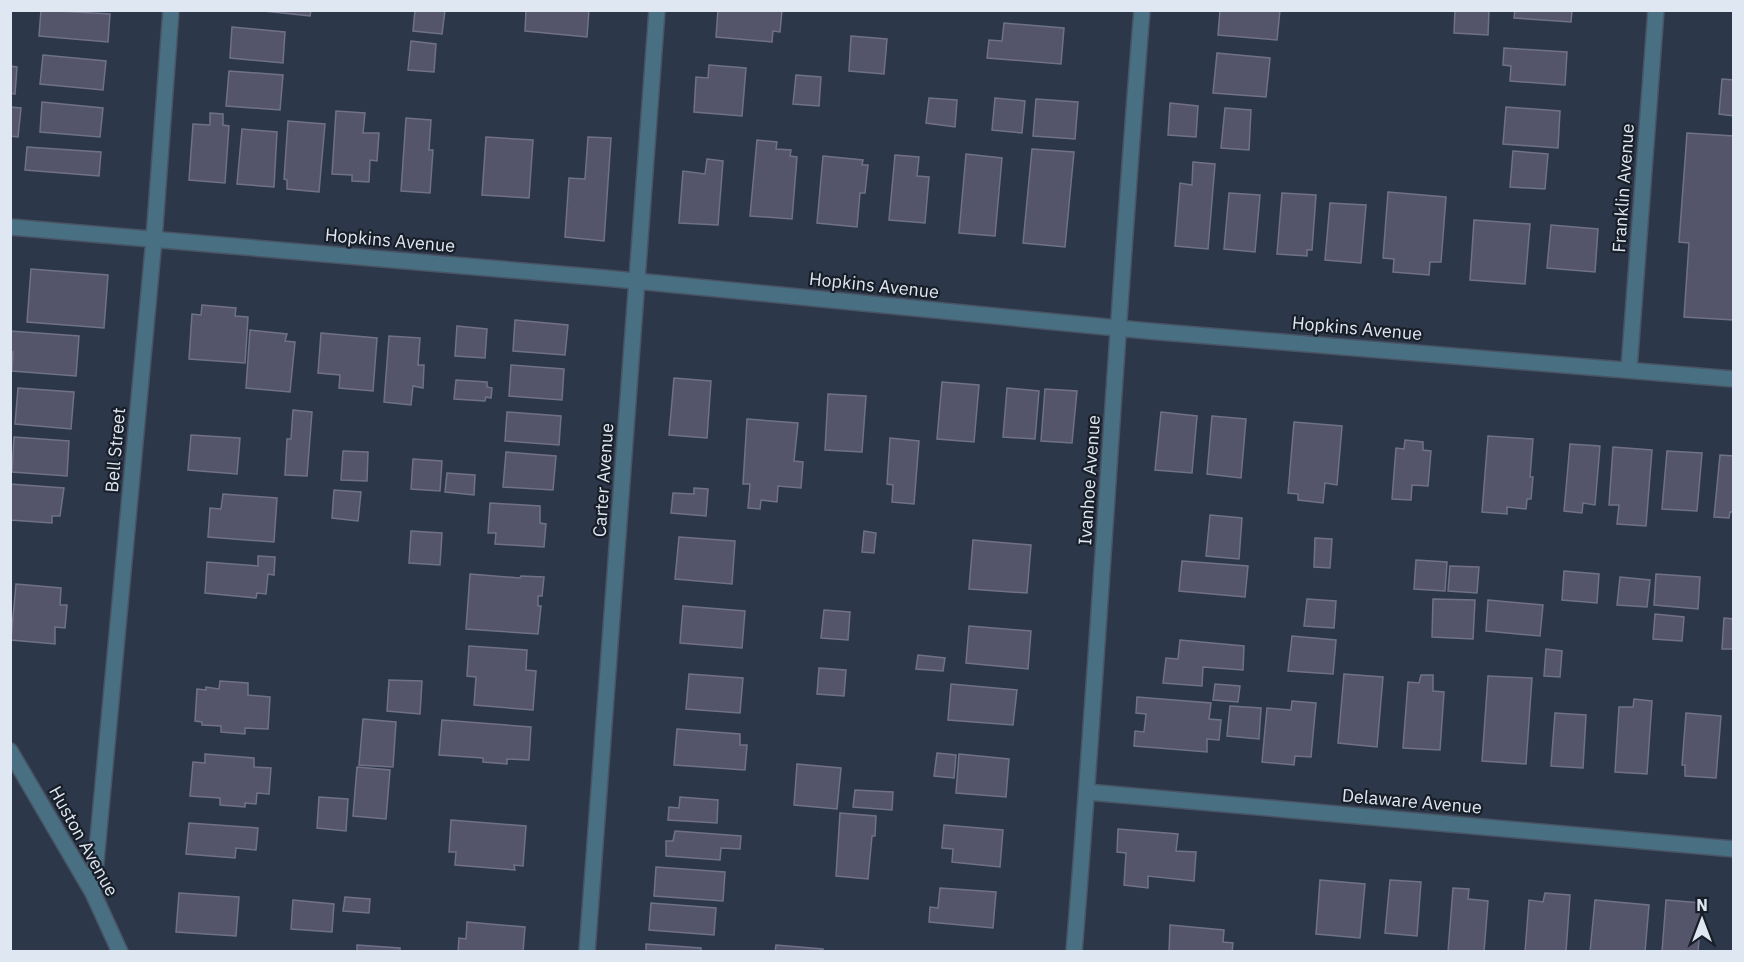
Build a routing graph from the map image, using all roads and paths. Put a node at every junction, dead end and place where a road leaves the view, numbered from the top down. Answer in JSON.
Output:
{"nodes":[{"id":1,"x":171,"y":10,"type":"edge"},
{"id":2,"x":657,"y":10,"type":"edge"},
{"id":3,"x":1142,"y":10,"type":"edge"},
{"id":4,"x":1656,"y":10,"type":"edge"},
{"id":5,"x":10,"y":226,"type":"edge"},
{"id":6,"x":154,"y":239,"type":"junction"},
{"id":7,"x":638,"y":281,"type":"junction"},
{"id":8,"x":1119,"y":328,"type":"junction"},
{"id":9,"x":1629,"y":369,"type":"junction"},
{"id":10,"x":1734,"y":379,"type":"edge"},
{"id":11,"x":10,"y":751,"type":"edge"},
{"id":12,"x":1087,"y":792,"type":"junction"},
{"id":13,"x":1734,"y":849,"type":"edge"},
{"id":14,"x":93,"y":893,"type":"junction"},
{"id":15,"x":120,"y":951,"type":"edge"},
{"id":16,"x":587,"y":951,"type":"edge"},
{"id":17,"x":1074,"y":951,"type":"edge"}],
"edges":[{"from":1,"to":6,"type":"street","name":"Bell Street"},
{"from":2,"to":7,"type":"street","name":"Carter Avenue"},
{"from":3,"to":8,"type":"street","name":"Ivanhoe Avenue"},
{"from":4,"to":9,"type":"street","name":"Franklin Avenue"},
{"from":5,"to":6,"type":"street","name":"Hopkins Avenue"},
{"from":6,"to":7,"type":"street","name":"Hopkins Avenue"},
{"from":6,"to":14,"type":"street","name":"Bell Street"},
{"from":7,"to":8,"type":"street","name":"Hopkins Avenue"},
{"from":7,"to":16,"type":"street","name":"Carter Avenue"},
{"from":8,"to":9,"type":"street","name":"Hopkins Avenue"},
{"from":8,"to":12,"type":"street","name":"Ivanhoe Avenue"},
{"from":9,"to":10,"type":"street","name":"Hopkins Avenue"},
{"from":11,"to":14,"type":"street","name":"Huston Avenue"},
{"from":12,"to":13,"type":"street","name":"Delaware Avenue"},
{"from":12,"to":17,"type":"street","name":"Ivanhoe Avenue"},
{"from":14,"to":15,"type":"street","name":"Huston Avenue"}]}
